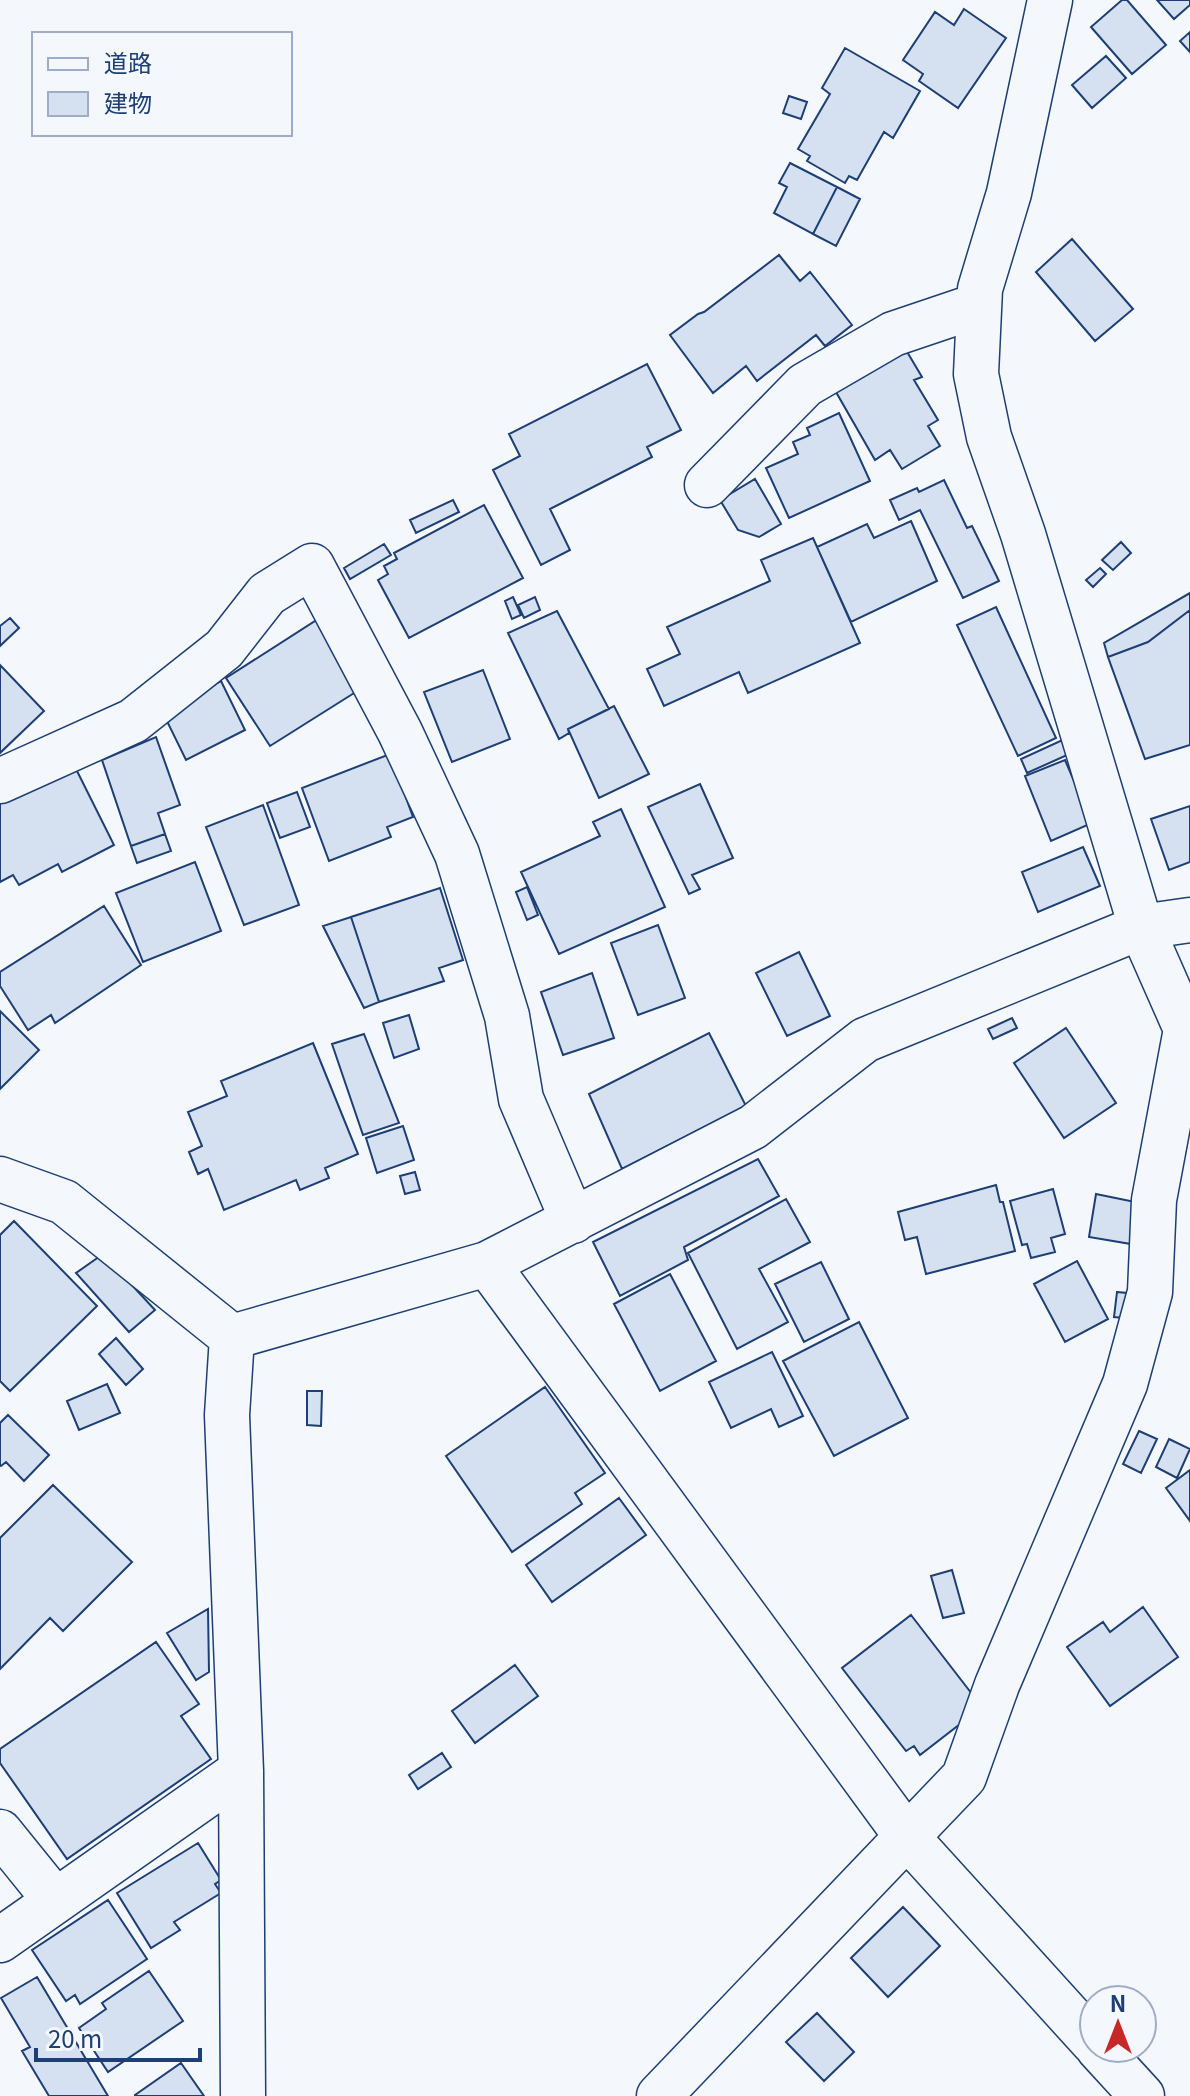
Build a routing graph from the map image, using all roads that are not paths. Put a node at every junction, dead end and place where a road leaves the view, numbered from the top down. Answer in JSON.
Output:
{"nodes":[{"id":1,"x":1050,"y":0,"type":"edge"},
{"id":2,"x":979,"y":305,"type":"junction"},
{"id":3,"x":707,"y":485,"type":"dead end"},
{"id":4,"x":0,"y":781,"type":"edge"},
{"id":5,"x":1190,"y":920,"type":"edge"},
{"id":6,"x":1141,"y":927,"type":"junction"},
{"id":7,"x":3,"y":1183,"type":"edge"},
{"id":8,"x":573,"y":1221,"type":"junction"},
{"id":9,"x":487,"y":1264,"type":"junction"},
{"id":10,"x":232,"y":1337,"type":"junction"},
{"id":11,"x":241,"y":1771,"type":"junction"},
{"id":12,"x":0,"y":1832,"type":"edge"},
{"id":13,"x":907,"y":1837,"type":"junction"},
{"id":14,"x":55,"y":1900,"type":"junction"},
{"id":15,"x":0,"y":1940,"type":"edge"},
{"id":16,"x":1078,"y":2025,"type":"edge"},
{"id":17,"x":1113,"y":2064,"type":"edge"},
{"id":18,"x":243,"y":2096,"type":"edge"},
{"id":19,"x":659,"y":2096,"type":"edge"},
{"id":20,"x":1142,"y":2096,"type":"edge"}],
"edges":[{"from":1,"to":2,"type":"street"},
{"from":2,"to":3,"type":"street"},
{"from":2,"to":6,"type":"street"},
{"from":4,"to":8,"type":"street"},
{"from":5,"to":6,"type":"street"},
{"from":6,"to":8,"type":"street"},
{"from":6,"to":13,"type":"street"},
{"from":7,"to":10,"type":"street"},
{"from":8,"to":9,"type":"street"},
{"from":9,"to":10,"type":"street"},
{"from":9,"to":13,"type":"street"},
{"from":10,"to":11,"type":"street"},
{"from":11,"to":14,"type":"street"},
{"from":11,"to":18,"type":"street"},
{"from":12,"to":14,"type":"street"},
{"from":13,"to":16,"type":"street"},
{"from":13,"to":19,"type":"street"},
{"from":14,"to":15,"type":"street"},
{"from":17,"to":20,"type":"street"}]}
